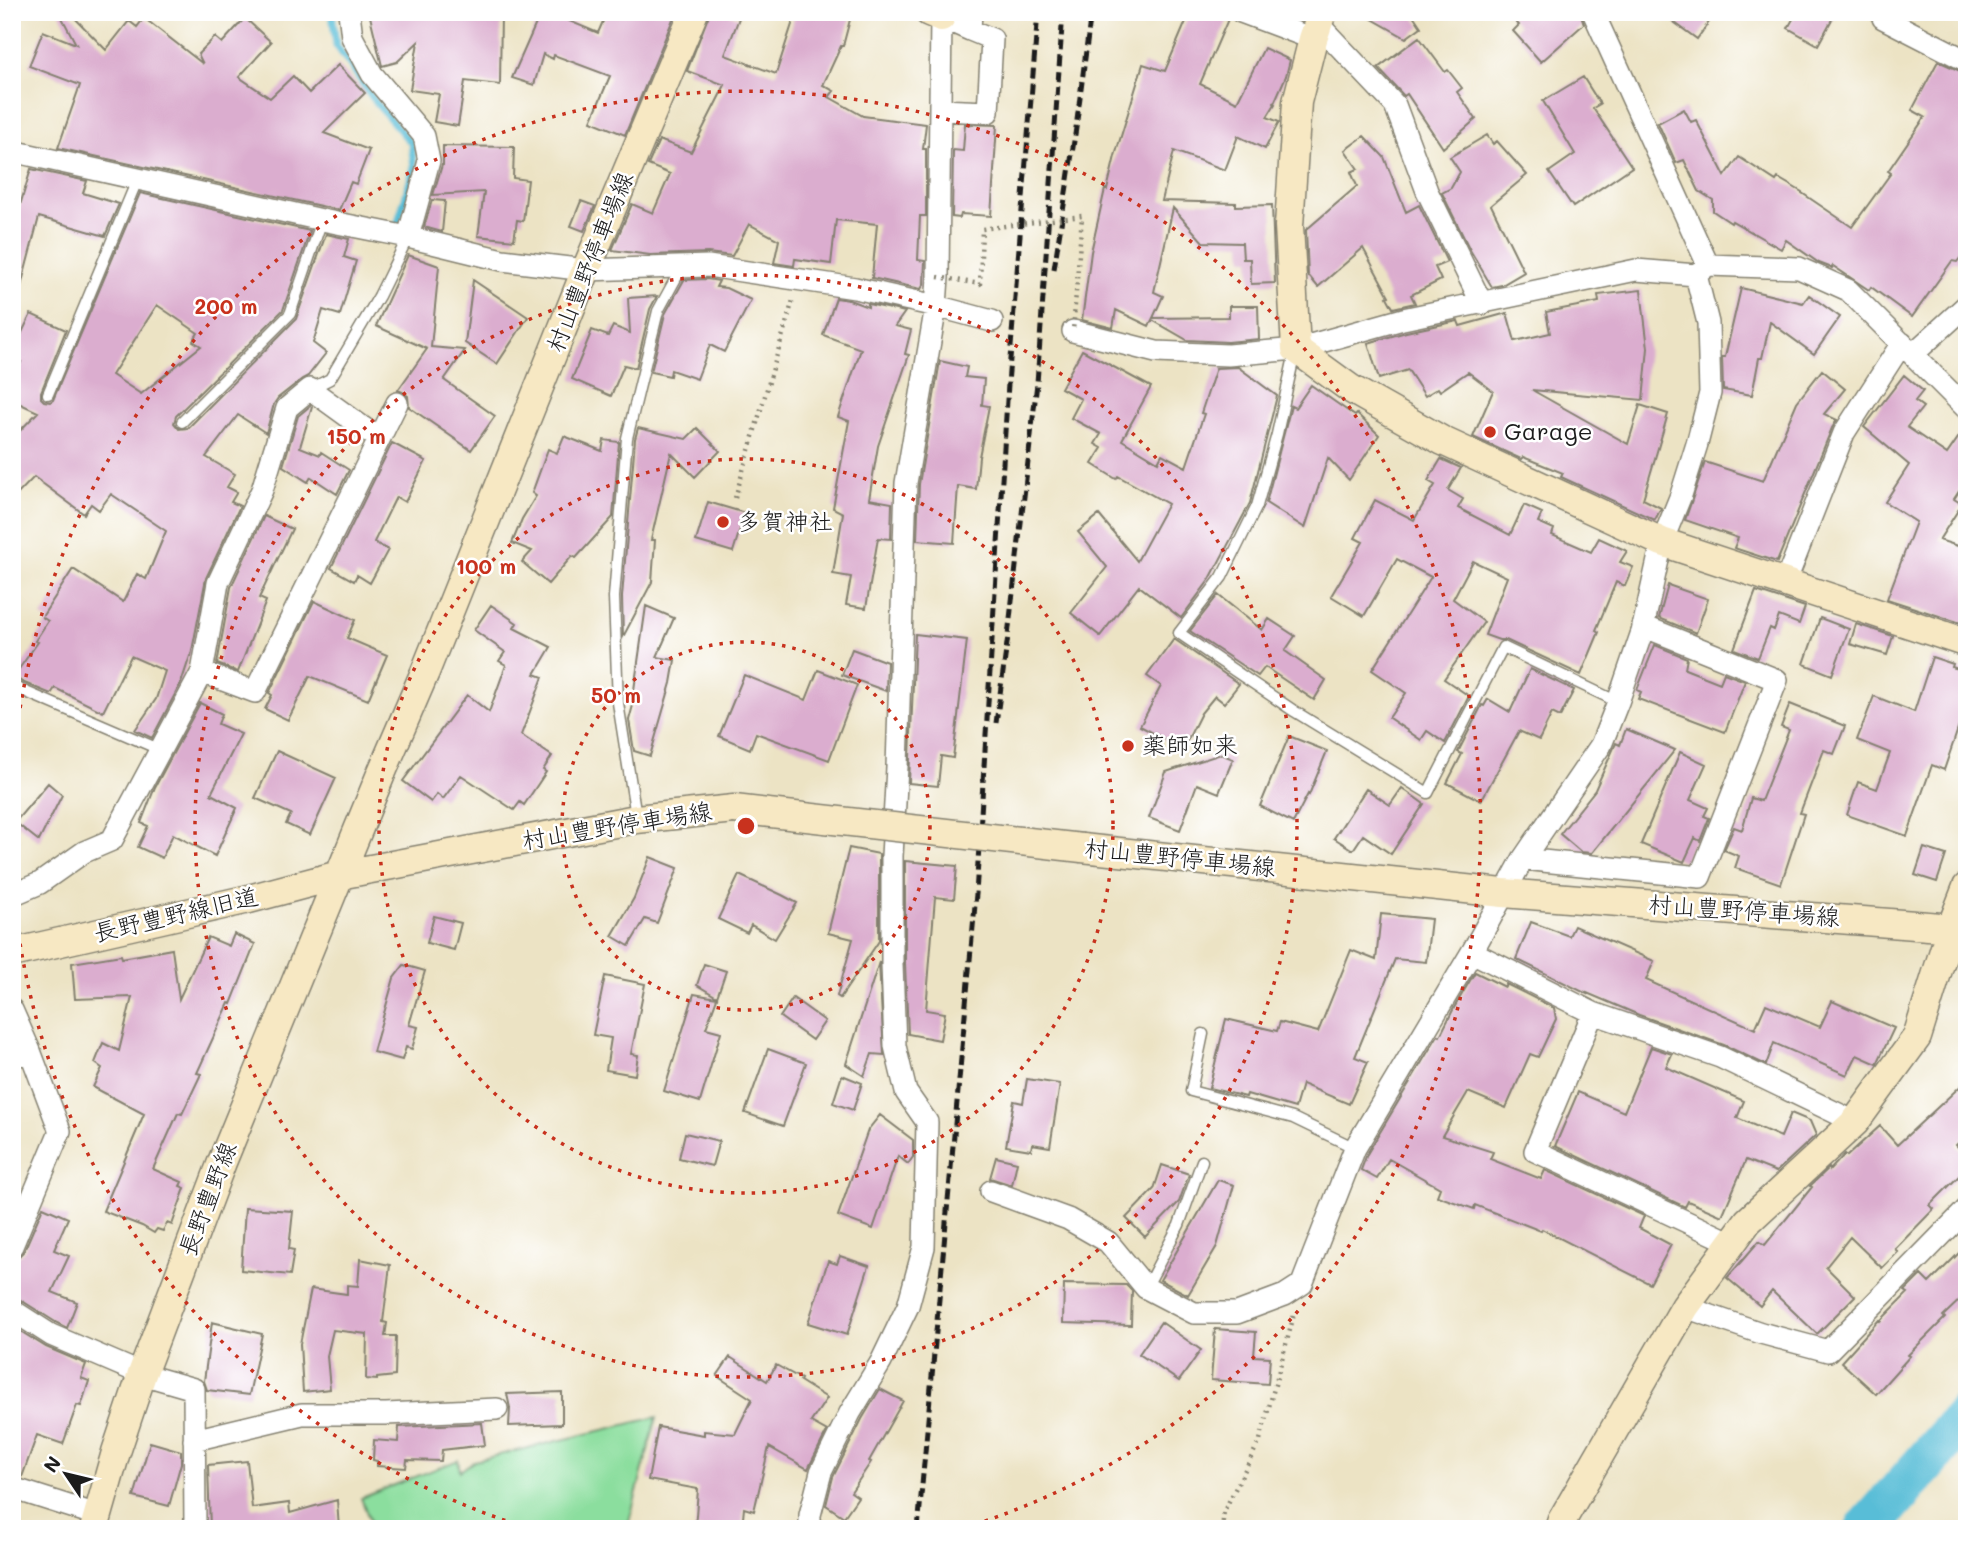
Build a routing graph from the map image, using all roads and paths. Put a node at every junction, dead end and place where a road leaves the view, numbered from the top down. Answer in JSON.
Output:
{"nodes":[{"id":1,"x":349,"y":12,"type":"edge"},
{"id":2,"x":694,"y":12,"type":"edge"},
{"id":3,"x":1241,"y":12,"type":"edge"},
{"id":4,"x":1593,"y":12,"type":"edge"},
{"id":5,"x":1886,"y":12,"type":"edge"},
{"id":6,"x":935,"y":15,"type":"edge"},
{"id":7,"x":970,"y":21,"type":"edge"},
{"id":8,"x":1318,"y":25,"type":"edge"},
{"id":9,"x":1967,"y":61,"type":"edge"},
{"id":10,"x":940,"y":110,"type":"junction"},
{"id":11,"x":12,"y":150,"type":"edge"},
{"id":12,"x":138,"y":178,"type":"junction"},
{"id":13,"x":322,"y":220,"type":"junction"},
{"id":14,"x":408,"y":237,"type":"junction"},
{"id":15,"x":683,"y":265,"type":"junction"},
{"id":16,"x":586,"y":270,"type":"junction"},
{"id":17,"x":1702,"y":270,"type":"junction"},
{"id":18,"x":938,"y":277,"type":"junction"},
{"id":19,"x":799,"y":280,"type":"junction"},
{"id":20,"x":1482,"y":303,"type":"junction"},
{"id":21,"x":1967,"y":305,"type":"edge"},
{"id":22,"x":936,"y":306,"type":"junction"},
{"id":23,"x":992,"y":321,"type":"dead end"},
{"id":24,"x":1073,"y":331,"type":"joint"},
{"id":25,"x":1296,"y":349,"type":"junction"},
{"id":26,"x":1908,"y":349,"type":"junction"},
{"id":27,"x":310,"y":388,"type":"junction"},
{"id":28,"x":48,"y":394,"type":"dead end"},
{"id":29,"x":397,"y":403,"type":"dead end"},
{"id":30,"x":1967,"y":409,"type":"edge"},
{"id":31,"x":182,"y":422,"type":"dead end"},
{"id":32,"x":379,"y":439,"type":"junction"},
{"id":33,"x":735,"y":498,"type":"dead end"},
{"id":34,"x":1662,"y":542,"type":"junction"},
{"id":35,"x":1785,"y":583,"type":"junction"},
{"id":36,"x":1643,"y":626,"type":"junction"},
{"id":37,"x":1967,"y":643,"type":"edge"},
{"id":38,"x":202,"y":672,"type":"junction"},
{"id":39,"x":12,"y":686,"type":"edge"},
{"id":40,"x":1618,"y":702,"type":"junction"},
{"id":41,"x":161,"y":750,"type":"junction"},
{"id":42,"x":636,"y":819,"type":"junction"},
{"id":43,"x":1523,"y":859,"type":"junction"},
{"id":44,"x":339,"y":875,"type":"junction"},
{"id":45,"x":1967,"y":887,"type":"edge"},
{"id":46,"x":1503,"y":893,"type":"junction"},
{"id":47,"x":12,"y":895,"type":"edge"},
{"id":48,"x":1959,"y":929,"type":"edge"},
{"id":49,"x":1472,"y":952,"type":"junction"},
{"id":50,"x":12,"y":953,"type":"edge"},
{"id":51,"x":12,"y":1010,"type":"edge"},
{"id":52,"x":1593,"y":1013,"type":"junction"},
{"id":53,"x":1203,"y":1034,"type":"dead end"},
{"id":54,"x":21,"y":1054,"type":"edge"},
{"id":55,"x":1855,"y":1122,"type":"junction"},
{"id":56,"x":1355,"y":1148,"type":"junction"},
{"id":57,"x":1202,"y":1161,"type":"dead end"},
{"id":58,"x":991,"y":1191,"type":"dead end"},
{"id":59,"x":1967,"y":1209,"type":"edge"},
{"id":60,"x":1732,"y":1243,"type":"junction"},
{"id":61,"x":12,"y":1246,"type":"edge"},
{"id":62,"x":1302,"y":1284,"type":"junction"},
{"id":63,"x":1146,"y":1287,"type":"junction"},
{"id":64,"x":1685,"y":1307,"type":"junction"},
{"id":65,"x":12,"y":1310,"type":"edge"},
{"id":66,"x":142,"y":1374,"type":"junction"},
{"id":67,"x":497,"y":1409,"type":"dead end"},
{"id":68,"x":194,"y":1440,"type":"junction"},
{"id":69,"x":12,"y":1488,"type":"edge"},
{"id":70,"x":96,"y":1522,"type":"edge"},
{"id":71,"x":195,"y":1529,"type":"edge"},
{"id":72,"x":810,"y":1529,"type":"edge"},
{"id":73,"x":1222,"y":1529,"type":"edge"},
{"id":74,"x":1559,"y":1529,"type":"edge"}],
"edges":[{"from":1,"to":14,"type":"street"},
{"from":2,"to":16,"type":"main road","name":"村山豊野停車場線"},
{"from":3,"to":8,"type":"street"},
{"from":4,"to":17,"type":"street"},
{"from":5,"to":9,"type":"street"},
{"from":6,"to":7,"type":"street"},
{"from":6,"to":10,"type":"street"},
{"from":7,"to":10,"type":"street"},
{"from":8,"to":20,"type":"street"},
{"from":8,"to":25,"type":"main road"},
{"from":10,"to":18,"type":"street"},
{"from":11,"to":12,"type":"street"},
{"from":12,"to":13,"type":"street"},
{"from":12,"to":28,"type":"lane"},
{"from":13,"to":14,"type":"street"},
{"from":13,"to":31,"type":"lane"},
{"from":14,"to":16,"type":"street"},
{"from":14,"to":27,"type":"lane"},
{"from":15,"to":16,"type":"street"},
{"from":15,"to":19,"type":"street"},
{"from":15,"to":42,"type":"lane"},
{"from":16,"to":44,"type":"main road","name":"村山豊野停車場線"},
{"from":17,"to":20,"type":"street"},
{"from":17,"to":26,"type":"street"},
{"from":17,"to":34,"type":"street"},
{"from":18,"to":22,"type":"street"},
{"from":18,"to":24,"type":"path","bridge":true},
{"from":19,"to":22,"type":"street"},
{"from":19,"to":33,"type":"path"},
{"from":20,"to":25,"type":"street"},
{"from":21,"to":26,"type":"street"},
{"from":22,"to":23,"type":"street"},
{"from":22,"to":72,"type":"street"},
{"from":24,"to":25,"type":"street"},
{"from":25,"to":34,"type":"main road"},
{"from":25,"to":40,"type":"lane"},
{"from":26,"to":30,"type":"street"},
{"from":26,"to":35,"type":"street"},
{"from":27,"to":32,"type":"street"},
{"from":27,"to":38,"type":"street"},
{"from":29,"to":32,"type":"street"},
{"from":32,"to":38,"type":"street"},
{"from":34,"to":35,"type":"main road"},
{"from":34,"to":36,"type":"street"},
{"from":35,"to":37,"type":"main road"},
{"from":36,"to":40,"type":"street"},
{"from":36,"to":43,"type":"street"},
{"from":38,"to":41,"type":"street"},
{"from":39,"to":41,"type":"lane"},
{"from":40,"to":43,"type":"street"},
{"from":41,"to":47,"type":"street"},
{"from":42,"to":44,"type":"main road","name":"村山豊野停車場線"},
{"from":42,"to":46,"type":"main road","name":"村山豊野停車場線","bridge":true},
{"from":43,"to":46,"type":"street"},
{"from":44,"to":50,"type":"main road","name":"長野豊野線旧道"},
{"from":44,"to":66,"type":"main road","name":"長野豊野線"},
{"from":45,"to":48,"type":"main road"},
{"from":46,"to":48,"type":"main road","name":"村山豊野停車場線"},
{"from":46,"to":49,"type":"street"},
{"from":48,"to":55,"type":"main road"},
{"from":49,"to":52,"type":"street"},
{"from":49,"to":56,"type":"street"},
{"from":51,"to":54,"type":"street"},
{"from":52,"to":55,"type":"street"},
{"from":52,"to":60,"type":"street"},
{"from":53,"to":56,"type":"lane"},
{"from":54,"to":61,"type":"street"},
{"from":55,"to":60,"type":"main road"},
{"from":56,"to":62,"type":"street"},
{"from":57,"to":63,"type":"lane"},
{"from":58,"to":63,"type":"street"},
{"from":59,"to":64,"type":"street"},
{"from":60,"to":64,"type":"main road"},
{"from":62,"to":63,"type":"street"},
{"from":62,"to":73,"type":"path"},
{"from":64,"to":74,"type":"main road"},
{"from":65,"to":66,"type":"street"},
{"from":66,"to":68,"type":"street"},
{"from":66,"to":70,"type":"main road","name":"長野豊野線"},
{"from":67,"to":68,"type":"street"},
{"from":68,"to":71,"type":"street"},
{"from":69,"to":70,"type":"street"}]}
